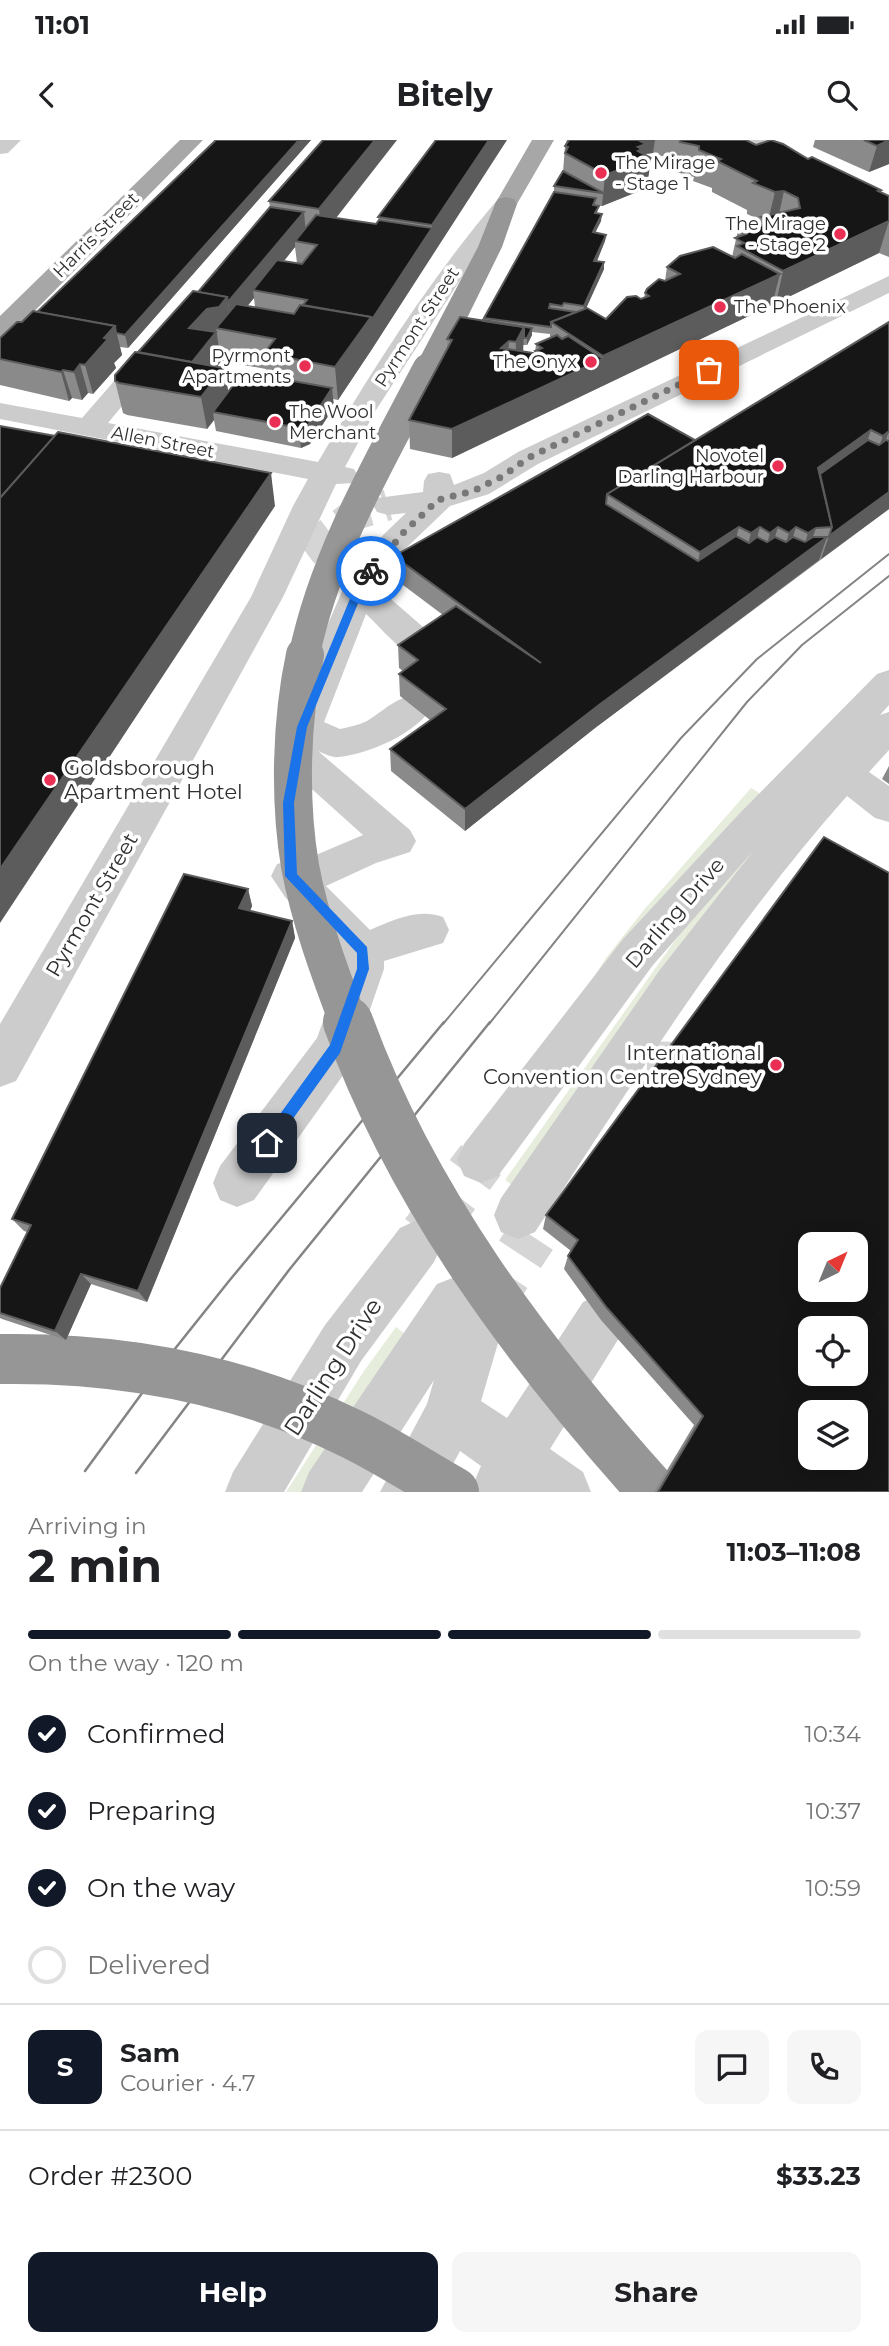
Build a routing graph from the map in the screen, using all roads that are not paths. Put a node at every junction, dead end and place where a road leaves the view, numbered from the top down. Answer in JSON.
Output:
{"nodes":[{"id":1,"x":10,"y":140,"type":"edge"},
{"id":2,"x":192,"y":140,"type":"edge"},
{"id":3,"x":543,"y":140,"type":"edge"},
{"id":4,"x":790,"y":140,"type":"edge"},
{"id":5,"x":760,"y":144,"type":"edge"},
{"id":6,"x":0,"y":148,"type":"edge"},
{"id":7,"x":883,"y":180,"type":"edge"},
{"id":8,"x":859,"y":190,"type":"junction"},
{"id":9,"x":506,"y":204,"type":"junction"},
{"id":10,"x":889,"y":204,"type":"edge"},
{"id":11,"x":889,"y":283,"type":"edge"},
{"id":12,"x":0,"y":331,"type":"edge"},
{"id":13,"x":163,"y":341,"type":"edge"},
{"id":14,"x":0,"y":411,"type":"edge"},
{"id":15,"x":621,"y":412,"type":"junction"},
{"id":16,"x":89,"y":428,"type":"junction"},
{"id":17,"x":588,"y":429,"type":"junction"},
{"id":18,"x":652,"y":429,"type":"edge"},
{"id":19,"x":141,"y":438,"type":"junction"},
{"id":20,"x":615,"y":445,"type":"edge"},
{"id":21,"x":121,"y":463,"type":"edge"},
{"id":22,"x":335,"y":474,"type":"junction"},
{"id":23,"x":439,"y":491,"type":"junction"},
{"id":24,"x":390,"y":515,"type":"junction"},
{"id":25,"x":305,"y":551,"type":"tunnel mouth"},
{"id":26,"x":359,"y":589,"type":"junction"},
{"id":27,"x":267,"y":597,"type":"junction"},
{"id":28,"x":426,"y":649,"type":"edge"},
{"id":29,"x":889,"y":683,"type":"edge"},
{"id":30,"x":414,"y":707,"type":"edge"},
{"id":31,"x":889,"y":726,"type":"edge"},
{"id":32,"x":299,"y":740,"type":"junction"},
{"id":33,"x":845,"y":774,"type":"junction"},
{"id":34,"x":889,"y":807,"type":"edge"},
{"id":35,"x":291,"y":876,"type":"junction"},
{"id":36,"x":428,"y":930,"type":"dead end"},
{"id":37,"x":363,"y":951,"type":"junction"},
{"id":38,"x":674,"y":984,"type":"junction"},
{"id":39,"x":0,"y":1066,"type":"edge"},
{"id":40,"x":602,"y":1135,"type":"junction"},
{"id":41,"x":481,"y":1160,"type":"tunnel mouth"},
{"id":42,"x":547,"y":1174,"type":"junction"},
{"id":43,"x":237,"y":1184,"type":"dead end"},
{"id":44,"x":417,"y":1244,"type":"tunnel mouth"},
{"id":45,"x":601,"y":1320,"type":"edge"},
{"id":46,"x":0,"y":1359,"type":"edge"},
{"id":47,"x":450,"y":1415,"type":"junction"},
{"id":48,"x":506,"y":1474,"type":"edge"},
{"id":49,"x":253,"y":1492,"type":"edge"},
{"id":50,"x":329,"y":1492,"type":"edge"},
{"id":51,"x":408,"y":1492,"type":"edge"},
{"id":52,"x":454,"y":1492,"type":"edge"},
{"id":53,"x":563,"y":1492,"type":"edge"},
{"id":54,"x":653,"y":1492,"type":"edge"}],
"edges":[{"from":1,"to":6,"type":"street"},
{"from":2,"to":12,"type":"main road","name":"Harris Street"},
{"from":3,"to":9,"type":"main road","name":"Pyrmont Street"},
{"from":4,"to":5,"type":"street"},
{"from":5,"to":8,"type":"street"},
{"from":7,"to":8,"type":"street"},
{"from":8,"to":10,"type":"street"},
{"from":9,"to":22,"type":"street","name":"Pyrmont Street"},
{"from":9,"to":54,"type":"highway","bridge":true},
{"from":11,"to":15,"type":"street"},
{"from":13,"to":16,"type":"street"},
{"from":14,"to":16,"type":"street","name":"Allen Street"},
{"from":15,"to":17,"type":"street"},
{"from":15,"to":18,"type":"street"},
{"from":16,"to":19,"type":"street","name":"Allen Street"},
{"from":17,"to":20,"type":"street"},
{"from":17,"to":23,"type":"street"},
{"from":19,"to":21,"type":"street"},
{"from":19,"to":22,"type":"street","name":"Allen Street"},
{"from":22,"to":27,"type":"street","name":"Pyrmont Street"},
{"from":23,"to":24,"type":"street"},
{"from":23,"to":24,"type":"street"},
{"from":24,"to":26,"type":"street"},
{"from":25,"to":27,"type":"street","name":"Pyrmont Street"},
{"from":26,"to":28,"type":"street"},
{"from":26,"to":32,"type":"street"},
{"from":27,"to":39,"type":"street","name":"Pyrmont Street"},
{"from":29,"to":41,"type":"street","name":"Darling Drive"},
{"from":30,"to":32,"type":"street"},
{"from":31,"to":33,"type":"street","name":"Darling Drive"},
{"from":32,"to":35,"type":"street"},
{"from":32,"to":35,"type":"street"},
{"from":33,"to":34,"type":"street"},
{"from":33,"to":38,"type":"street","name":"Darling Drive"},
{"from":35,"to":37,"type":"street"},
{"from":36,"to":37,"type":"street"},
{"from":37,"to":43,"type":"street"},
{"from":38,"to":40,"type":"street"},
{"from":38,"to":42,"type":"street","name":"Darling Drive"},
{"from":40,"to":42,"type":"street"},
{"from":40,"to":42,"type":"street","name":"Darling Drive"},
{"from":44,"to":49,"type":"street","name":"Darling Drive"},
{"from":45,"to":48,"type":"street"},
{"from":46,"to":52,"type":"highway","bridge":true},
{"from":47,"to":48,"type":"street"},
{"from":47,"to":50,"type":"street"},
{"from":47,"to":51,"type":"street"},
{"from":48,"to":53,"type":"street"}]}
